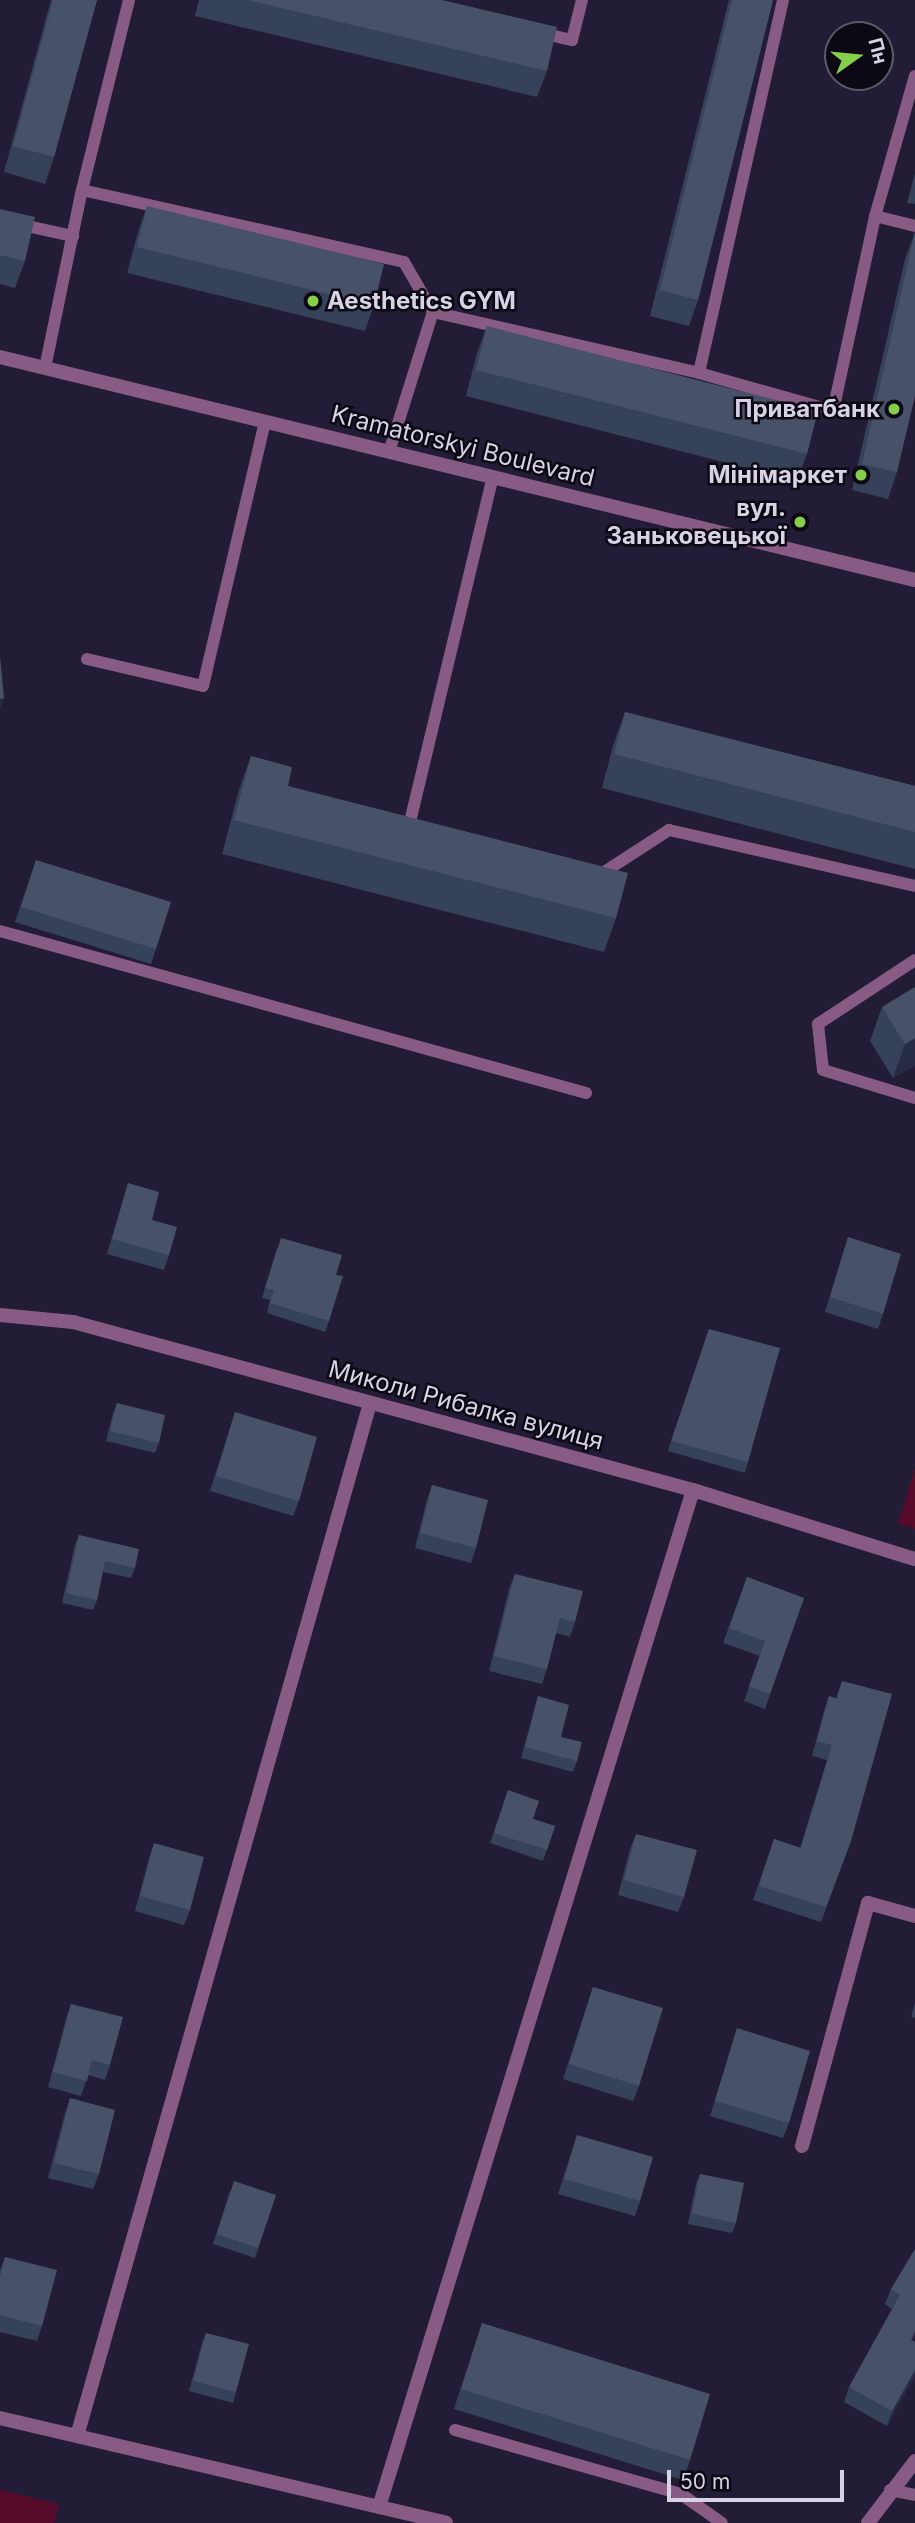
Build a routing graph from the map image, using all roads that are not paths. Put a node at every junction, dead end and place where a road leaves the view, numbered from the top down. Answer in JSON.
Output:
{"nodes":[{"id":1,"x":129,"y":0,"type":"edge"},
{"id":2,"x":582,"y":0,"type":"edge"},
{"id":3,"x":783,"y":0,"type":"edge"},
{"id":4,"x":532,"y":31,"type":"edge"},
{"id":5,"x":915,"y":76,"type":"edge"},
{"id":6,"x":82,"y":190,"type":"junction"},
{"id":7,"x":875,"y":216,"type":"junction"},
{"id":8,"x":0,"y":220,"type":"edge"},
{"id":9,"x":915,"y":226,"type":"edge"},
{"id":10,"x":73,"y":236,"type":"junction"},
{"id":11,"x":433,"y":312,"type":"junction"},
{"id":12,"x":0,"y":357,"type":"edge"},
{"id":13,"x":45,"y":368,"type":"junction"},
{"id":14,"x":699,"y":373,"type":"junction"},
{"id":15,"x":265,"y":421,"type":"junction"},
{"id":16,"x":389,"y":452,"type":"junction"},
{"id":17,"x":493,"y":477,"type":"junction"},
{"id":18,"x":915,"y":580,"type":"edge"},
{"id":19,"x":87,"y":659,"type":"dead end"},
{"id":20,"x":384,"y":820,"type":"edge"},
{"id":21,"x":409,"y":826,"type":"junction"},
{"id":22,"x":422,"y":830,"type":"edge"},
{"id":23,"x":584,"y":873,"type":"edge"},
{"id":24,"x":915,"y":886,"type":"edge"},
{"id":25,"x":0,"y":931,"type":"edge"},
{"id":26,"x":915,"y":960,"type":"edge"},
{"id":27,"x":586,"y":1093,"type":"dead end"},
{"id":28,"x":915,"y":1098,"type":"edge"},
{"id":29,"x":0,"y":1315,"type":"edge"},
{"id":30,"x":370,"y":1403,"type":"junction"},
{"id":31,"x":693,"y":1490,"type":"junction"},
{"id":32,"x":915,"y":1559,"type":"edge"},
{"id":33,"x":915,"y":1916,"type":"edge"},
{"id":34,"x":802,"y":2146,"type":"dead end"},
{"id":35,"x":0,"y":2418,"type":"edge"},
{"id":36,"x":454,"y":2430,"type":"dead end"},
{"id":37,"x":77,"y":2437,"type":"junction"},
{"id":38,"x":915,"y":2460,"type":"edge"},
{"id":39,"x":891,"y":2490,"type":"junction"},
{"id":40,"x":915,"y":2495,"type":"edge"},
{"id":41,"x":379,"y":2507,"type":"junction"},
{"id":42,"x":446,"y":2523,"type":"edge"},
{"id":43,"x":722,"y":2523,"type":"edge"},
{"id":44,"x":868,"y":2523,"type":"edge"}],
"edges":[{"from":1,"to":6,"type":"lane"},
{"from":2,"to":4,"type":"lane"},
{"from":3,"to":14,"type":"lane"},
{"from":5,"to":7,"type":"lane"},
{"from":6,"to":10,"type":"lane"},
{"from":6,"to":11,"type":"lane"},
{"from":7,"to":9,"type":"lane"},
{"from":7,"to":14,"type":"lane"},
{"from":8,"to":10,"type":"lane"},
{"from":10,"to":13,"type":"lane"},
{"from":11,"to":14,"type":"lane"},
{"from":11,"to":16,"type":"lane"},
{"from":12,"to":13,"type":"street","name":"Kramatorskyi Boulevard"},
{"from":13,"to":15,"type":"street","name":"Kramatorskyi Boulevard"},
{"from":15,"to":16,"type":"street","name":"Kramatorskyi Boulevard"},
{"from":15,"to":19,"type":"lane"},
{"from":16,"to":17,"type":"street","name":"Kramatorskyi Boulevard"},
{"from":17,"to":18,"type":"street","name":"Kramatorskyi Boulevard"},
{"from":17,"to":21,"type":"lane"},
{"from":20,"to":21,"type":"lane"},
{"from":21,"to":22,"type":"lane"},
{"from":23,"to":24,"type":"lane"},
{"from":25,"to":27,"type":"lane"},
{"from":26,"to":28,"type":"lane"},
{"from":29,"to":30,"type":"street","name":"Миколи Рибалка вулиця"},
{"from":30,"to":31,"type":"street","name":"Миколи Рибалка вулиця"},
{"from":30,"to":37,"type":"street"},
{"from":31,"to":32,"type":"street","name":"Миколи Рибалка вулиця"},
{"from":31,"to":41,"type":"street"},
{"from":33,"to":34,"type":"street"},
{"from":35,"to":37,"type":"street"},
{"from":36,"to":43,"type":"lane"},
{"from":37,"to":41,"type":"street"},
{"from":38,"to":39,"type":"street"},
{"from":39,"to":40,"type":"lane"},
{"from":39,"to":44,"type":"street"},
{"from":41,"to":42,"type":"street"}]}
